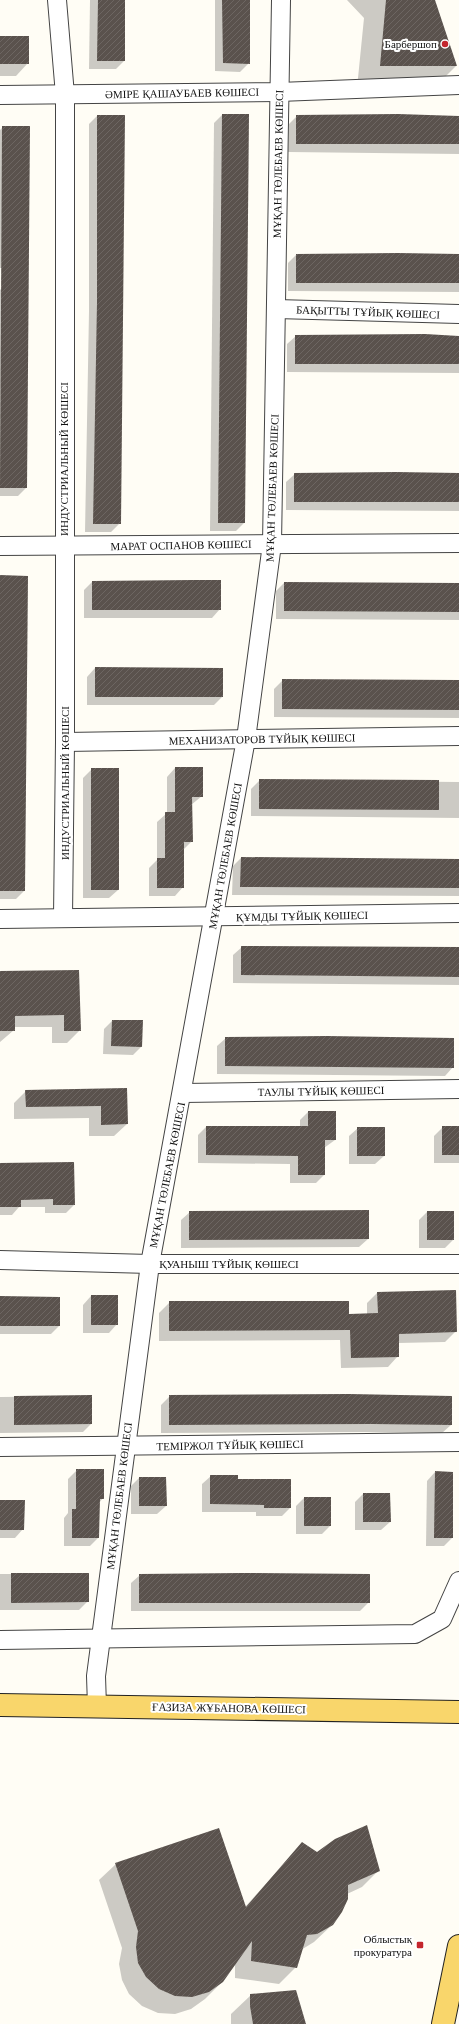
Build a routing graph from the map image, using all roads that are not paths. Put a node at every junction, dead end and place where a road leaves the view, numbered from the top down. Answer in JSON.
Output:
{"nodes":[{"id":1,"x":57,"y":0,"type":"edge"},
{"id":2,"x":281,"y":0,"type":"edge"},
{"id":3,"x":459,"y":85,"type":"edge"},
{"id":4,"x":279,"y":92,"type":"junction"},
{"id":5,"x":65,"y":94,"type":"junction"},
{"id":6,"x":0,"y":95,"type":"edge"},
{"id":7,"x":276,"y":309,"type":"junction"},
{"id":8,"x":459,"y":314,"type":"edge"},
{"id":9,"x":459,"y":543,"type":"edge"},
{"id":10,"x":272,"y":544,"type":"junction"},
{"id":11,"x":0,"y":546,"type":"edge"},
{"id":12,"x":64,"y":546,"type":"junction"},
{"id":13,"x":459,"y":736,"type":"edge"},
{"id":14,"x":246,"y":739,"type":"junction"},
{"id":15,"x":66,"y":742,"type":"junction"},
{"id":16,"x":459,"y":913,"type":"edge"},
{"id":17,"x":213,"y":917,"type":"junction"},
{"id":18,"x":0,"y":918,"type":"edge"},
{"id":19,"x":63,"y":918,"type":"junction"},
{"id":20,"x":459,"y":1089,"type":"edge"},
{"id":21,"x":183,"y":1093,"type":"junction"},
{"id":22,"x":0,"y":1260,"type":"edge"},
{"id":23,"x":150,"y":1264,"type":"junction"},
{"id":24,"x":459,"y":1264,"type":"edge"},
{"id":25,"x":459,"y":1442,"type":"edge"},
{"id":26,"x":125,"y":1446,"type":"junction"},
{"id":27,"x":0,"y":1447,"type":"edge"},
{"id":28,"x":459,"y":1581,"type":"edge"},
{"id":29,"x":101,"y":1638,"type":"junction"},
{"id":30,"x":0,"y":1640,"type":"edge"},
{"id":31,"x":0,"y":1705,"type":"edge"},
{"id":32,"x":97,"y":1706,"type":"junction"},
{"id":33,"x":459,"y":1712,"type":"edge"},
{"id":34,"x":459,"y":1946,"type":"edge"},
{"id":35,"x":443,"y":2024,"type":"edge"}],
"edges":[{"from":1,"to":5,"type":"street","name":"ИНДУСТРИАЛЬНЫЙ КӨШЕСІ"},
{"from":2,"to":4,"type":"street","name":"МҰҚАН ТӨЛЕБАЕВ КӨШЕСІ"},
{"from":3,"to":4,"type":"street","name":"ӘМІРЕ ҚАШАУБАЕВ КӨШЕСІ"},
{"from":4,"to":5,"type":"street","name":"ӘМІРЕ ҚАШАУБАЕВ КӨШЕСІ"},
{"from":4,"to":7,"type":"street","name":"МҰҚАН ТӨЛЕБАЕВ КӨШЕСІ"},
{"from":5,"to":6,"type":"street","name":"ӘМІРЕ ҚАШАУБАЕВ КӨШЕСІ"},
{"from":5,"to":12,"type":"street","name":"ИНДУСТРИАЛЬНЫЙ КӨШЕСІ"},
{"from":7,"to":8,"type":"street","name":"БАҚЫТТЫ ТҰЙЫҚ КӨШЕСІ"},
{"from":7,"to":10,"type":"street","name":"МҰҚАН ТӨЛЕБАЕВ КӨШЕСІ"},
{"from":9,"to":10,"type":"street","name":"МАРАТ ОСПАНОВ КӨШЕСІ"},
{"from":10,"to":12,"type":"street","name":"МАРАТ ОСПАНОВ КӨШЕСІ"},
{"from":10,"to":14,"type":"street","name":"МҰҚАН ТӨЛЕБАЕВ КӨШЕСІ"},
{"from":11,"to":12,"type":"street","name":"МАРАТ ОСПАНОВ КӨШЕСІ"},
{"from":12,"to":15,"type":"street","name":"ИНДУСТРИАЛЬНЫЙ КӨШЕСІ"},
{"from":13,"to":14,"type":"street","name":"МЕХАНИЗАТОРОВ ТҰЙЫҚ КӨШЕСІ"},
{"from":14,"to":15,"type":"street","name":"МЕХАНИЗАТОРОВ ТҰЙЫҚ КӨШЕСІ"},
{"from":14,"to":17,"type":"street","name":"МҰҚАН ТӨЛЕБАЕВ КӨШЕСІ"},
{"from":15,"to":19,"type":"street","name":"ИНДУСТРИАЛЬНЫЙ КӨШЕСІ"},
{"from":16,"to":17,"type":"street","name":"ҚҰМДЫ ТҰЙЫҚ КӨШЕСІ"},
{"from":17,"to":19,"type":"street","name":"ҚҰМДЫ ТҰЙЫҚ КӨШЕСІ"},
{"from":17,"to":21,"type":"street","name":"МҰҚАН ТӨЛЕБАЕВ КӨШЕСІ"},
{"from":18,"to":19,"type":"street","name":"ҚҰМДЫ ТҰЙЫҚ КӨШЕСІ"},
{"from":20,"to":21,"type":"street","name":"ТАУЛЫ ТҰЙЫҚ КӨШЕСІ"},
{"from":21,"to":23,"type":"street","name":"МҰҚАН ТӨЛЕБАЕВ КӨШЕСІ"},
{"from":22,"to":23,"type":"street","name":"ҚУАНЫШ ТҰЙЫҚ КӨШЕСІ"},
{"from":23,"to":24,"type":"street","name":"ҚУАНЫШ ТҰЙЫҚ КӨШЕСІ"},
{"from":23,"to":26,"type":"street","name":"МҰҚАН ТӨЛЕБАЕВ КӨШЕСІ"},
{"from":25,"to":26,"type":"street","name":"ТЕМІРЖОЛ ТҰЙЫҚ КӨШЕСІ"},
{"from":26,"to":27,"type":"street","name":"ТЕМІРЖОЛ ТҰЙЫҚ КӨШЕСІ"},
{"from":26,"to":29,"type":"street","name":"МҰҚАН ТӨЛЕБАЕВ КӨШЕСІ"},
{"from":28,"to":29,"type":"street"},
{"from":29,"to":30,"type":"street"},
{"from":29,"to":32,"type":"street","name":"МҰҚАН ТӨЛЕБАЕВ КӨШЕСІ"},
{"from":31,"to":32,"type":"main road","name":"ҒАЗИЗА ЖҰБАНОВА КӨШЕСІ"},
{"from":32,"to":33,"type":"main road","name":"ҒАЗИЗА ЖҰБАНОВА КӨШЕСІ"},
{"from":34,"to":35,"type":"main road"}]}
